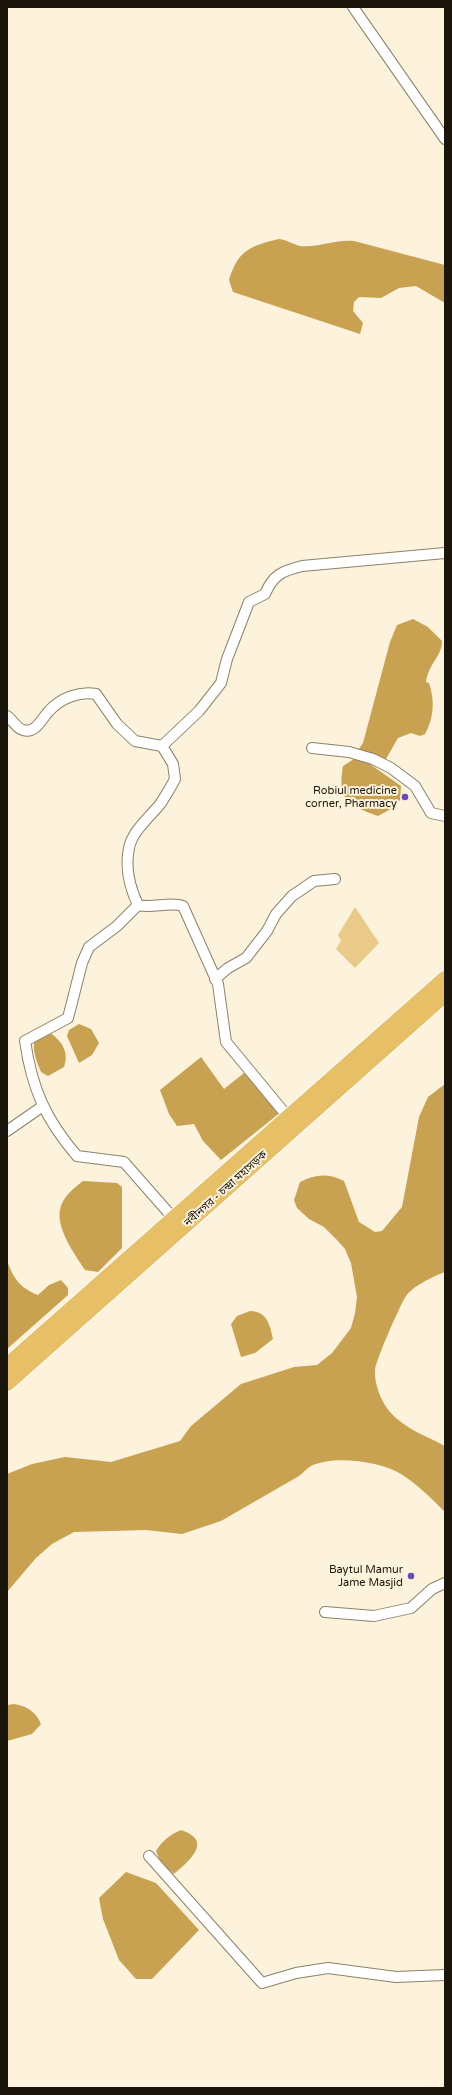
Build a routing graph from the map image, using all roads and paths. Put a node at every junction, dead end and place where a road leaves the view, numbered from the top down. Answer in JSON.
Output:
{"nodes":[{"id":1,"x":353,"y":7,"type":"edge"},
{"id":2,"x":445,"y":139,"type":"edge"},
{"id":3,"x":445,"y":553,"type":"edge"},
{"id":4,"x":7,"y":716,"type":"edge"},
{"id":5,"x":162,"y":746,"type":"junction"},
{"id":6,"x":312,"y":748,"type":"dead end"},
{"id":7,"x":445,"y":816,"type":"edge"},
{"id":8,"x":335,"y":879,"type":"dead end"},
{"id":9,"x":138,"y":905,"type":"junction"},
{"id":10,"x":215,"y":979,"type":"junction"},
{"id":11,"x":445,"y":979,"type":"edge"},
{"id":12,"x":445,"y":994,"type":"edge"},
{"id":13,"x":43,"y":1106,"type":"junction"},
{"id":14,"x":288,"y":1117,"type":"junction"},
{"id":15,"x":7,"y":1131,"type":"edge"},
{"id":16,"x":174,"y":1219,"type":"junction"},
{"id":17,"x":7,"y":1366,"type":"edge"},
{"id":18,"x":7,"y":1382,"type":"edge"},
{"id":19,"x":445,"y":1583,"type":"edge"},
{"id":20,"x":325,"y":1612,"type":"dead end"},
{"id":21,"x":149,"y":1856,"type":"dead end"},
{"id":22,"x":445,"y":1975,"type":"edge"}],
"edges":[{"from":1,"to":2,"type":"street"},
{"from":3,"to":5,"type":"street"},
{"from":4,"to":5,"type":"street"},
{"from":5,"to":9,"type":"street"},
{"from":6,"to":7,"type":"street"},
{"from":8,"to":10,"type":"street"},
{"from":9,"to":10,"type":"street"},
{"from":9,"to":13,"type":"street"},
{"from":10,"to":14,"type":"street"},
{"from":11,"to":14,"type":"highway","name":"নবীনগর - চন্দ্রা মহাসড়ক"},
{"from":12,"to":18,"type":"highway","name":"নবীনগর - চন্দ্রা মহাসড়ক"},
{"from":13,"to":15,"type":"street"},
{"from":13,"to":16,"type":"street"},
{"from":14,"to":16,"type":"highway","name":"নবীনগর - চন্দ্রা মহাসড়ক"},
{"from":16,"to":17,"type":"highway","name":"নবীনগর - চন্দ্রা মহাসড়ক"},
{"from":19,"to":20,"type":"street"},
{"from":21,"to":22,"type":"street"}]}
